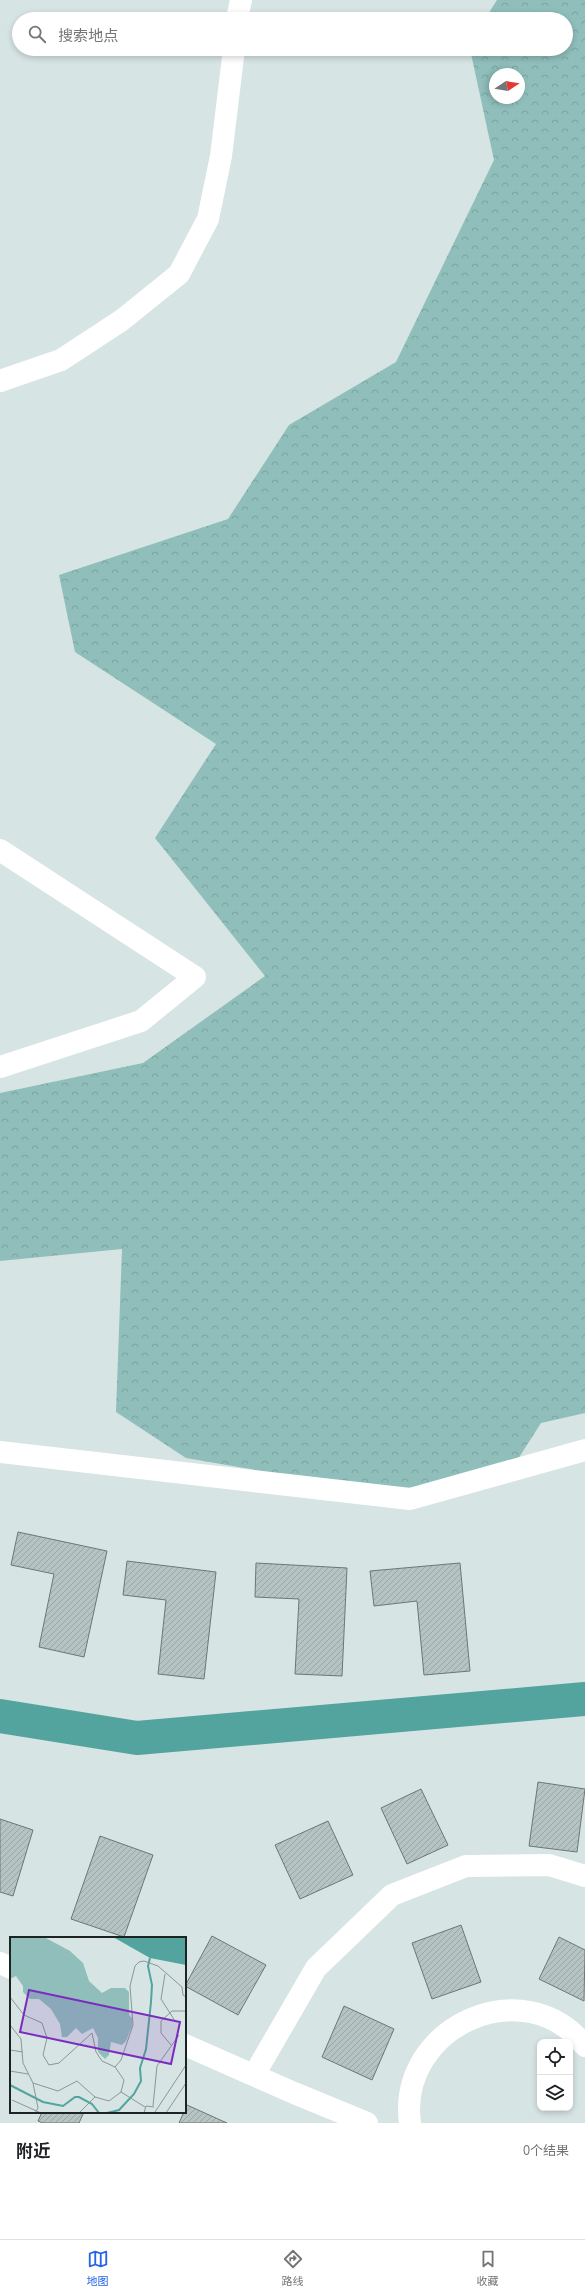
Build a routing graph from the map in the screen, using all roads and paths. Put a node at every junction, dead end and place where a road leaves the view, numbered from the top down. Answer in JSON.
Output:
{"nodes":[{"id":1,"x":241,"y":0,"type":"edge"},
{"id":2,"x":238,"y":12,"type":"edge"},
{"id":3,"x":233,"y":56,"type":"edge"},
{"id":4,"x":0,"y":381,"type":"edge"},
{"id":5,"x":0,"y":850,"type":"edge"},
{"id":6,"x":0,"y":1067,"type":"edge"},
{"id":7,"x":585,"y":1450,"type":"edge"},
{"id":8,"x":0,"y":1452,"type":"edge"},
{"id":9,"x":585,"y":1876,"type":"edge"},
{"id":10,"x":0,"y":1963,"type":"edge"},
{"id":11,"x":10,"y":1968,"type":"edge"},
{"id":12,"x":186,"y":2045,"type":"edge"},
{"id":13,"x":585,"y":2046,"type":"edge"},
{"id":14,"x":254,"y":2076,"type":"junction"},
{"id":15,"x":367,"y":2123,"type":"edge"},
{"id":16,"x":410,"y":2123,"type":"edge"}],
"edges":[{"from":1,"to":2,"type":"street"},
{"from":3,"to":4,"type":"street"},
{"from":5,"to":6,"type":"street"},
{"from":7,"to":8,"type":"street"},
{"from":9,"to":14,"type":"street"},
{"from":10,"to":11,"type":"street"},
{"from":12,"to":14,"type":"street"},
{"from":13,"to":16,"type":"street"},
{"from":14,"to":15,"type":"street"}]}
